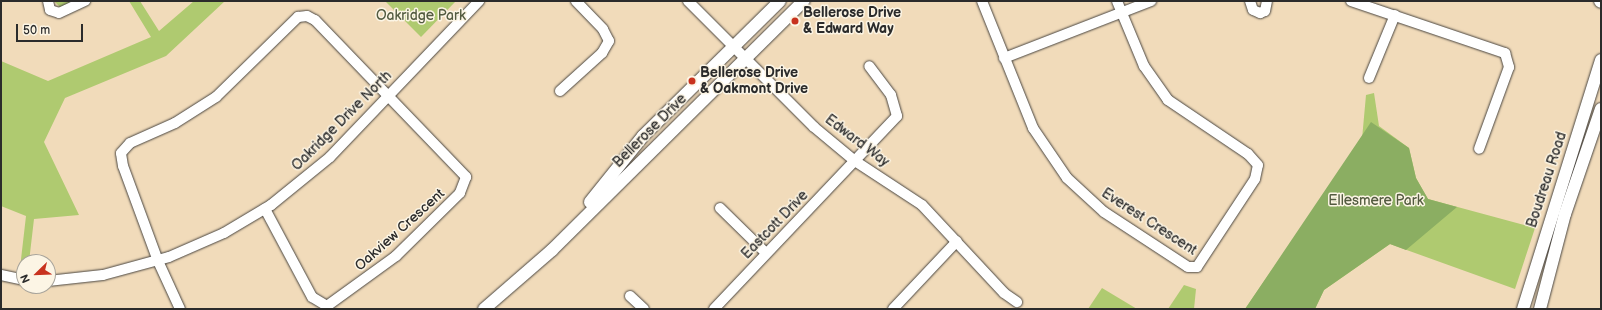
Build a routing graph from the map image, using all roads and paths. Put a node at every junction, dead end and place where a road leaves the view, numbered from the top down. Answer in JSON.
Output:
{"nodes":[{"id":1,"x":48,"y":1,"type":"edge"},
{"id":2,"x":85,"y":1,"type":"edge"},
{"id":3,"x":478,"y":1,"type":"edge"},
{"id":4,"x":576,"y":1,"type":"edge"},
{"id":5,"x":688,"y":1,"type":"edge"},
{"id":6,"x":780,"y":1,"type":"edge"},
{"id":7,"x":804,"y":1,"type":"edge"},
{"id":8,"x":982,"y":1,"type":"edge"},
{"id":9,"x":1117,"y":1,"type":"edge"},
{"id":10,"x":1151,"y":1,"type":"edge"},
{"id":11,"x":1250,"y":1,"type":"edge"},
{"id":12,"x":1267,"y":1,"type":"edge"},
{"id":13,"x":1351,"y":1,"type":"edge"},
{"id":14,"x":1122,"y":13,"type":"junction"},
{"id":15,"x":1395,"y":15,"type":"junction"},
{"id":16,"x":733,"y":47,"type":"junction"},
{"id":17,"x":744,"y":58,"type":"junction"},
{"id":18,"x":1004,"y":58,"type":"junction"},
{"id":19,"x":1601,"y":60,"type":"edge"},
{"id":20,"x":869,"y":66,"type":"dead end"},
{"id":21,"x":1370,"y":78,"type":"dead end"},
{"id":22,"x":560,"y":91,"type":"dead end"},
{"id":23,"x":389,"y":95,"type":"junction"},
{"id":24,"x":1601,"y":110,"type":"edge"},
{"id":25,"x":1478,"y":149,"type":"dead end"},
{"id":26,"x":855,"y":161,"type":"junction"},
{"id":27,"x":720,"y":208,"type":"dead end"},
{"id":28,"x":265,"y":209,"type":"junction"},
{"id":29,"x":957,"y":241,"type":"junction"},
{"id":30,"x":552,"y":250,"type":"junction"},
{"id":31,"x":766,"y":254,"type":"junction"},
{"id":32,"x":158,"y":261,"type":"junction"},
{"id":33,"x":1,"y":275,"type":"edge"},
{"id":34,"x":16,"y":278,"type":"edge"},
{"id":35,"x":56,"y":280,"type":"edge"},
{"id":36,"x":630,"y":296,"type":"dead end"},
{"id":37,"x":1017,"y":302,"type":"dead end"},
{"id":38,"x":180,"y":309,"type":"edge"},
{"id":39,"x":484,"y":309,"type":"edge"},
{"id":40,"x":644,"y":309,"type":"edge"},
{"id":41,"x":714,"y":309,"type":"edge"},
{"id":42,"x":893,"y":309,"type":"edge"},
{"id":43,"x":1523,"y":309,"type":"edge"},
{"id":44,"x":1540,"y":309,"type":"edge"}],
"edges":[{"from":1,"to":2,"type":"street"},
{"from":3,"to":23,"type":"street","name":"Oakridge Drive North"},
{"from":4,"to":22,"type":"street"},
{"from":5,"to":16,"type":"street","name":"Edward Way"},
{"from":6,"to":16,"type":"main road","name":"Bellerose Drive"},
{"from":7,"to":17,"type":"main road","name":"Bellerose Drive"},
{"from":8,"to":18,"type":"street"},
{"from":9,"to":14,"type":"street"},
{"from":10,"to":14,"type":"street"},
{"from":11,"to":12,"type":"street"},
{"from":13,"to":15,"type":"street"},
{"from":14,"to":18,"type":"street"},
{"from":14,"to":18,"type":"street","name":"Everest Crescent"},
{"from":15,"to":21,"type":"street"},
{"from":15,"to":25,"type":"street"},
{"from":16,"to":17,"type":"street","name":"Edward Way"},
{"from":16,"to":30,"type":"main road","name":"Bellerose Drive"},
{"from":17,"to":26,"type":"street","name":"Edward Way"},
{"from":17,"to":30,"type":"main road","name":"Bellerose Drive"},
{"from":19,"to":43,"type":"main road","name":"Boudreau Road"},
{"from":20,"to":26,"type":"street","name":"Eastcott Drive"},
{"from":23,"to":28,"type":"street","name":"Oakridge Drive North"},
{"from":23,"to":28,"type":"street","name":"Oakview Crescent"},
{"from":23,"to":32,"type":"street"},
{"from":24,"to":44,"type":"main road","name":"Boudreau Road"},
{"from":26,"to":29,"type":"street","name":"Edward Way"},
{"from":26,"to":31,"type":"street","name":"Eastcott Drive"},
{"from":27,"to":31,"type":"street"},
{"from":28,"to":32,"type":"street","name":"Oakridge Drive North"},
{"from":29,"to":37,"type":"street","name":"Edward Way"},
{"from":29,"to":42,"type":"street"},
{"from":30,"to":39,"type":"main road","name":"Bellerose Drive"},
{"from":31,"to":41,"type":"street","name":"Eastcott Drive"},
{"from":32,"to":35,"type":"street","name":"Oakridge Drive North"},
{"from":32,"to":38,"type":"street"},
{"from":33,"to":34,"type":"street"},
{"from":36,"to":40,"type":"street"}]}
